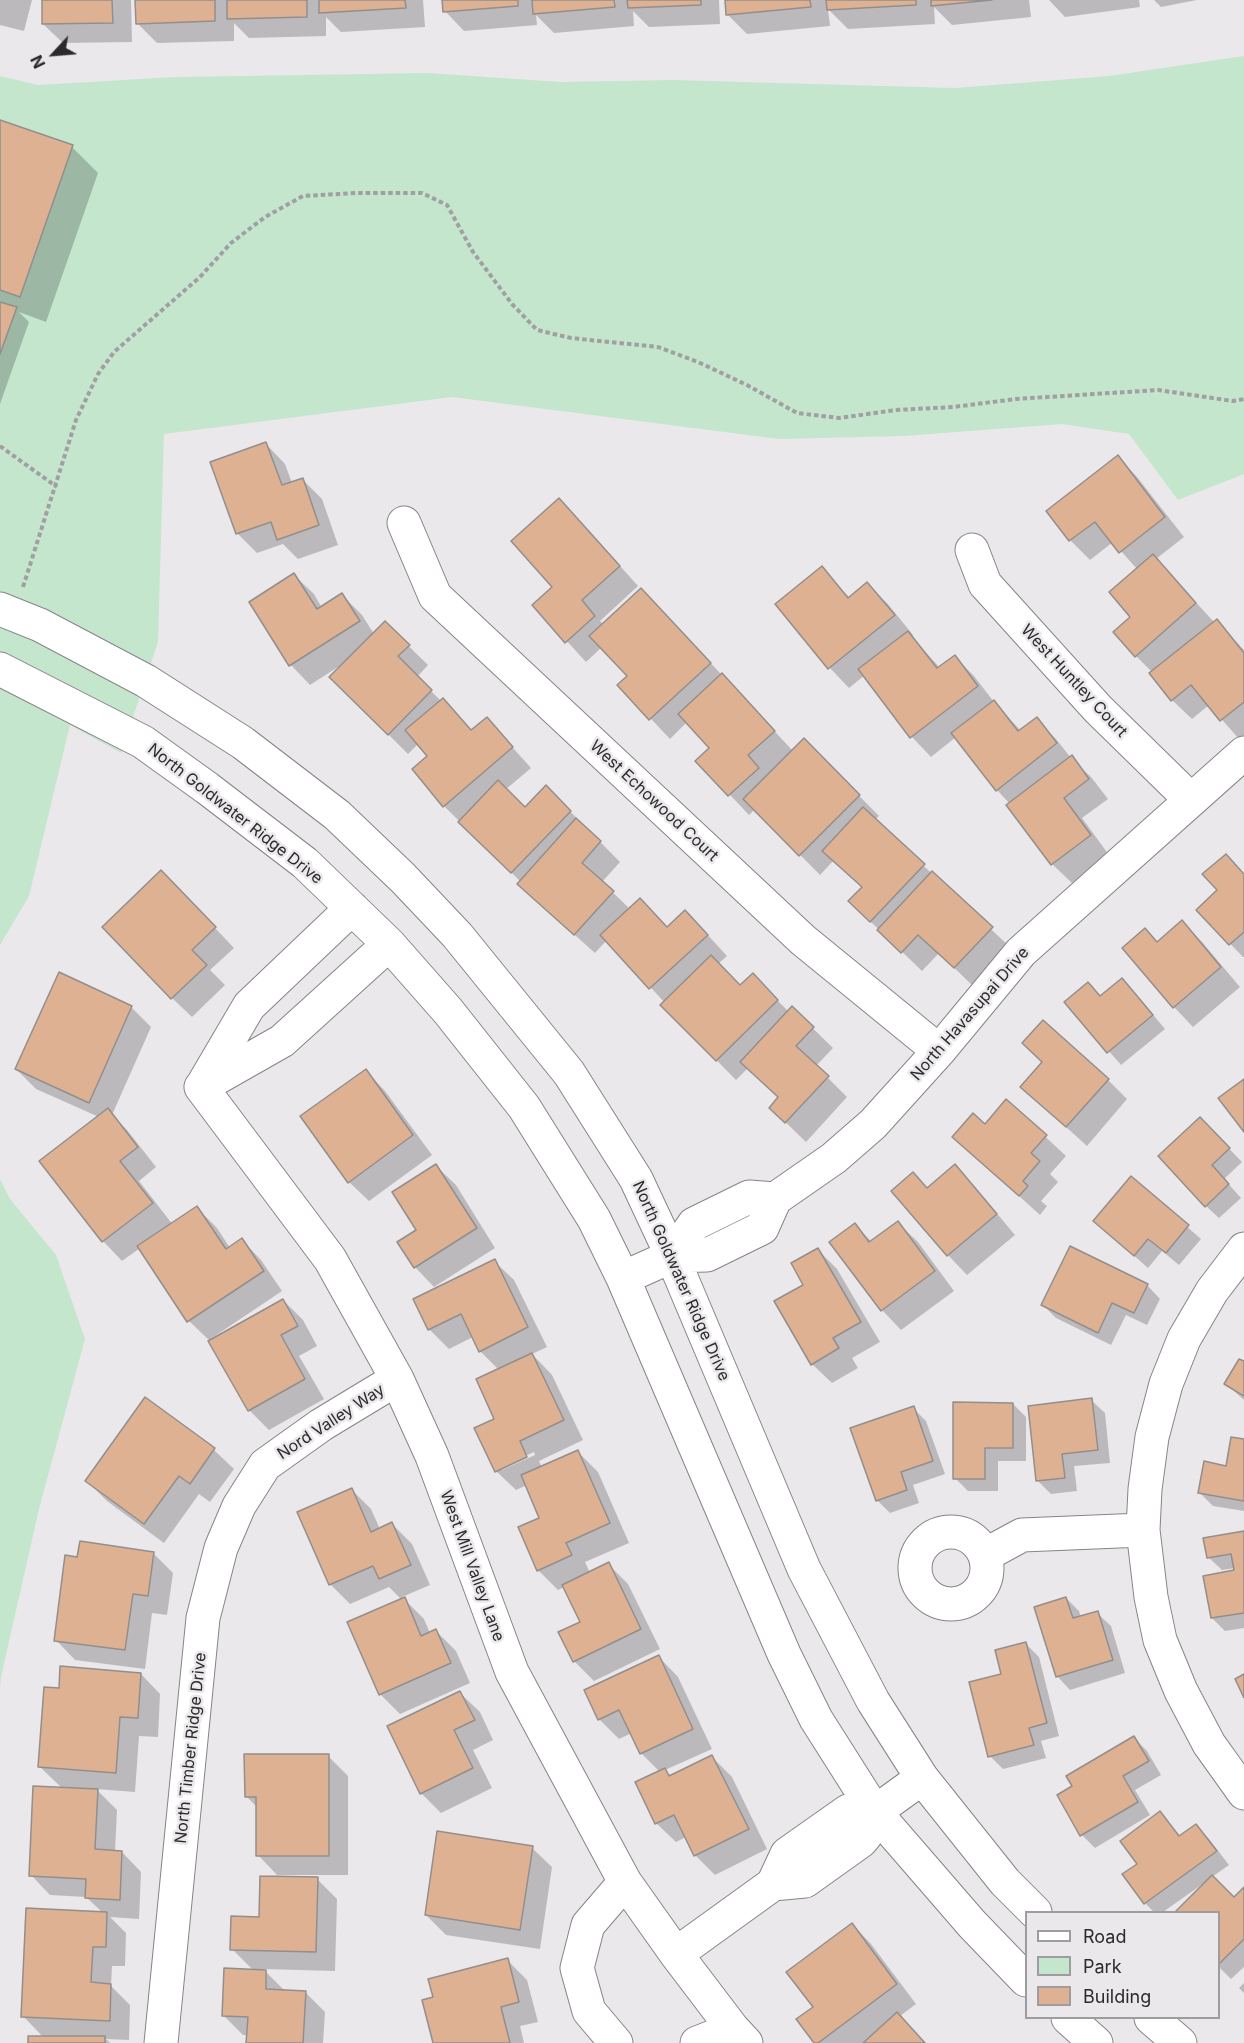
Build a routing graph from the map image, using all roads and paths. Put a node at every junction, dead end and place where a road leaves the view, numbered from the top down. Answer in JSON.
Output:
{"nodes":[{"id":1,"x":1244,"y":399,"type":"edge"},
{"id":2,"x":0,"y":446,"type":"edge"},
{"id":3,"x":57,"y":487,"type":"junction"},
{"id":4,"x":404,"y":523,"type":"dead end"},
{"id":5,"x":972,"y":550,"type":"dead end"},
{"id":6,"x":11,"y":601,"type":"edge"},
{"id":7,"x":0,"y":669,"type":"edge"},
{"id":8,"x":1244,"y":753,"type":"edge"},
{"id":9,"x":1191,"y":800,"type":"junction"},
{"id":10,"x":352,"y":908,"type":"junction"},
{"id":11,"x":389,"y":944,"type":"junction"},
{"id":12,"x":939,"y":1051,"type":"junction"},
{"id":13,"x":201,"y":1087,"type":"junction"},
{"id":14,"x":1244,"y":1249,"type":"edge"},
{"id":15,"x":672,"y":1256,"type":"junction"},
{"id":16,"x":623,"y":1278,"type":"junction"},
{"id":17,"x":397,"y":1379,"type":"junction"},
{"id":18,"x":265,"y":1465,"type":"joint"},
{"id":19,"x":1143,"y":1530,"type":"junction"},
{"id":20,"x":985,"y":1555,"type":"dead end"},
{"id":21,"x":922,"y":1778,"type":"junction"},
{"id":22,"x":1244,"y":1793,"type":"edge"},
{"id":23,"x":875,"y":1812,"type":"junction"},
{"id":24,"x":625,"y":1882,"type":"junction"},
{"id":25,"x":1034,"y":1911,"type":"edge"},
{"id":26,"x":676,"y":1954,"type":"junction"},
{"id":27,"x":1025,"y":1979,"type":"edge"},
{"id":28,"x":1069,"y":2019,"type":"edge"},
{"id":29,"x":1152,"y":2019,"type":"edge"},
{"id":30,"x":739,"y":2036,"type":"edge"},
{"id":31,"x":161,"y":2043,"type":"edge"},
{"id":32,"x":616,"y":2043,"type":"edge"},
{"id":33,"x":697,"y":2043,"type":"edge"},
{"id":34,"x":1096,"y":2043,"type":"edge"},
{"id":35,"x":1180,"y":2043,"type":"edge"}],
"edges":[{"from":1,"to":3,"type":"path"},
{"from":2,"to":3,"type":"path"},
{"from":3,"to":6,"type":"path"},
{"from":4,"to":12,"type":"street","name":"West Echowood Court"},
{"from":5,"to":9,"type":"street","name":"West Huntley Court"},
{"from":6,"to":15,"type":"street","name":"North Goldwater Ridge Drive"},
{"from":7,"to":10,"type":"street","name":"North Goldwater Ridge Drive"},
{"from":8,"to":9,"type":"street","name":"North Havasupai Drive"},
{"from":9,"to":12,"type":"street","name":"North Havasupai Drive"},
{"from":10,"to":11,"type":"street","name":"North Goldwater Ridge Drive"},
{"from":10,"to":13,"type":"street"},
{"from":11,"to":13,"type":"street"},
{"from":11,"to":16,"type":"street","name":"North Goldwater Ridge Drive"},
{"from":12,"to":15,"type":"street","name":"North Havasupai Drive"},
{"from":13,"to":17,"type":"street","name":"West Mill Valley Lane"},
{"from":14,"to":19,"type":"street"},
{"from":15,"to":16,"type":"street"},
{"from":15,"to":21,"type":"street","name":"North Goldwater Ridge Drive"},
{"from":16,"to":23,"type":"street","name":"North Goldwater Ridge Drive"},
{"from":17,"to":18,"type":"street","name":"Nord Valley Way"},
{"from":17,"to":24,"type":"street","name":"West Mill Valley Lane"},
{"from":18,"to":31,"type":"street","name":"North Timber Ridge Drive"},
{"from":19,"to":20,"type":"street"},
{"from":19,"to":22,"type":"street"},
{"from":21,"to":23,"type":"street"},
{"from":21,"to":25,"type":"street","name":"North Goldwater Ridge Drive"},
{"from":23,"to":26,"type":"street"},
{"from":23,"to":27,"type":"street","name":"North Goldwater Ridge Drive"},
{"from":24,"to":26,"type":"street","name":"West Mill Valley Lane"},
{"from":24,"to":32,"type":"street"},
{"from":26,"to":30,"type":"street","name":"West Mill Valley Lane"},
{"from":28,"to":34,"type":"street"},
{"from":29,"to":35,"type":"street"},
{"from":30,"to":33,"type":"street"}]}
